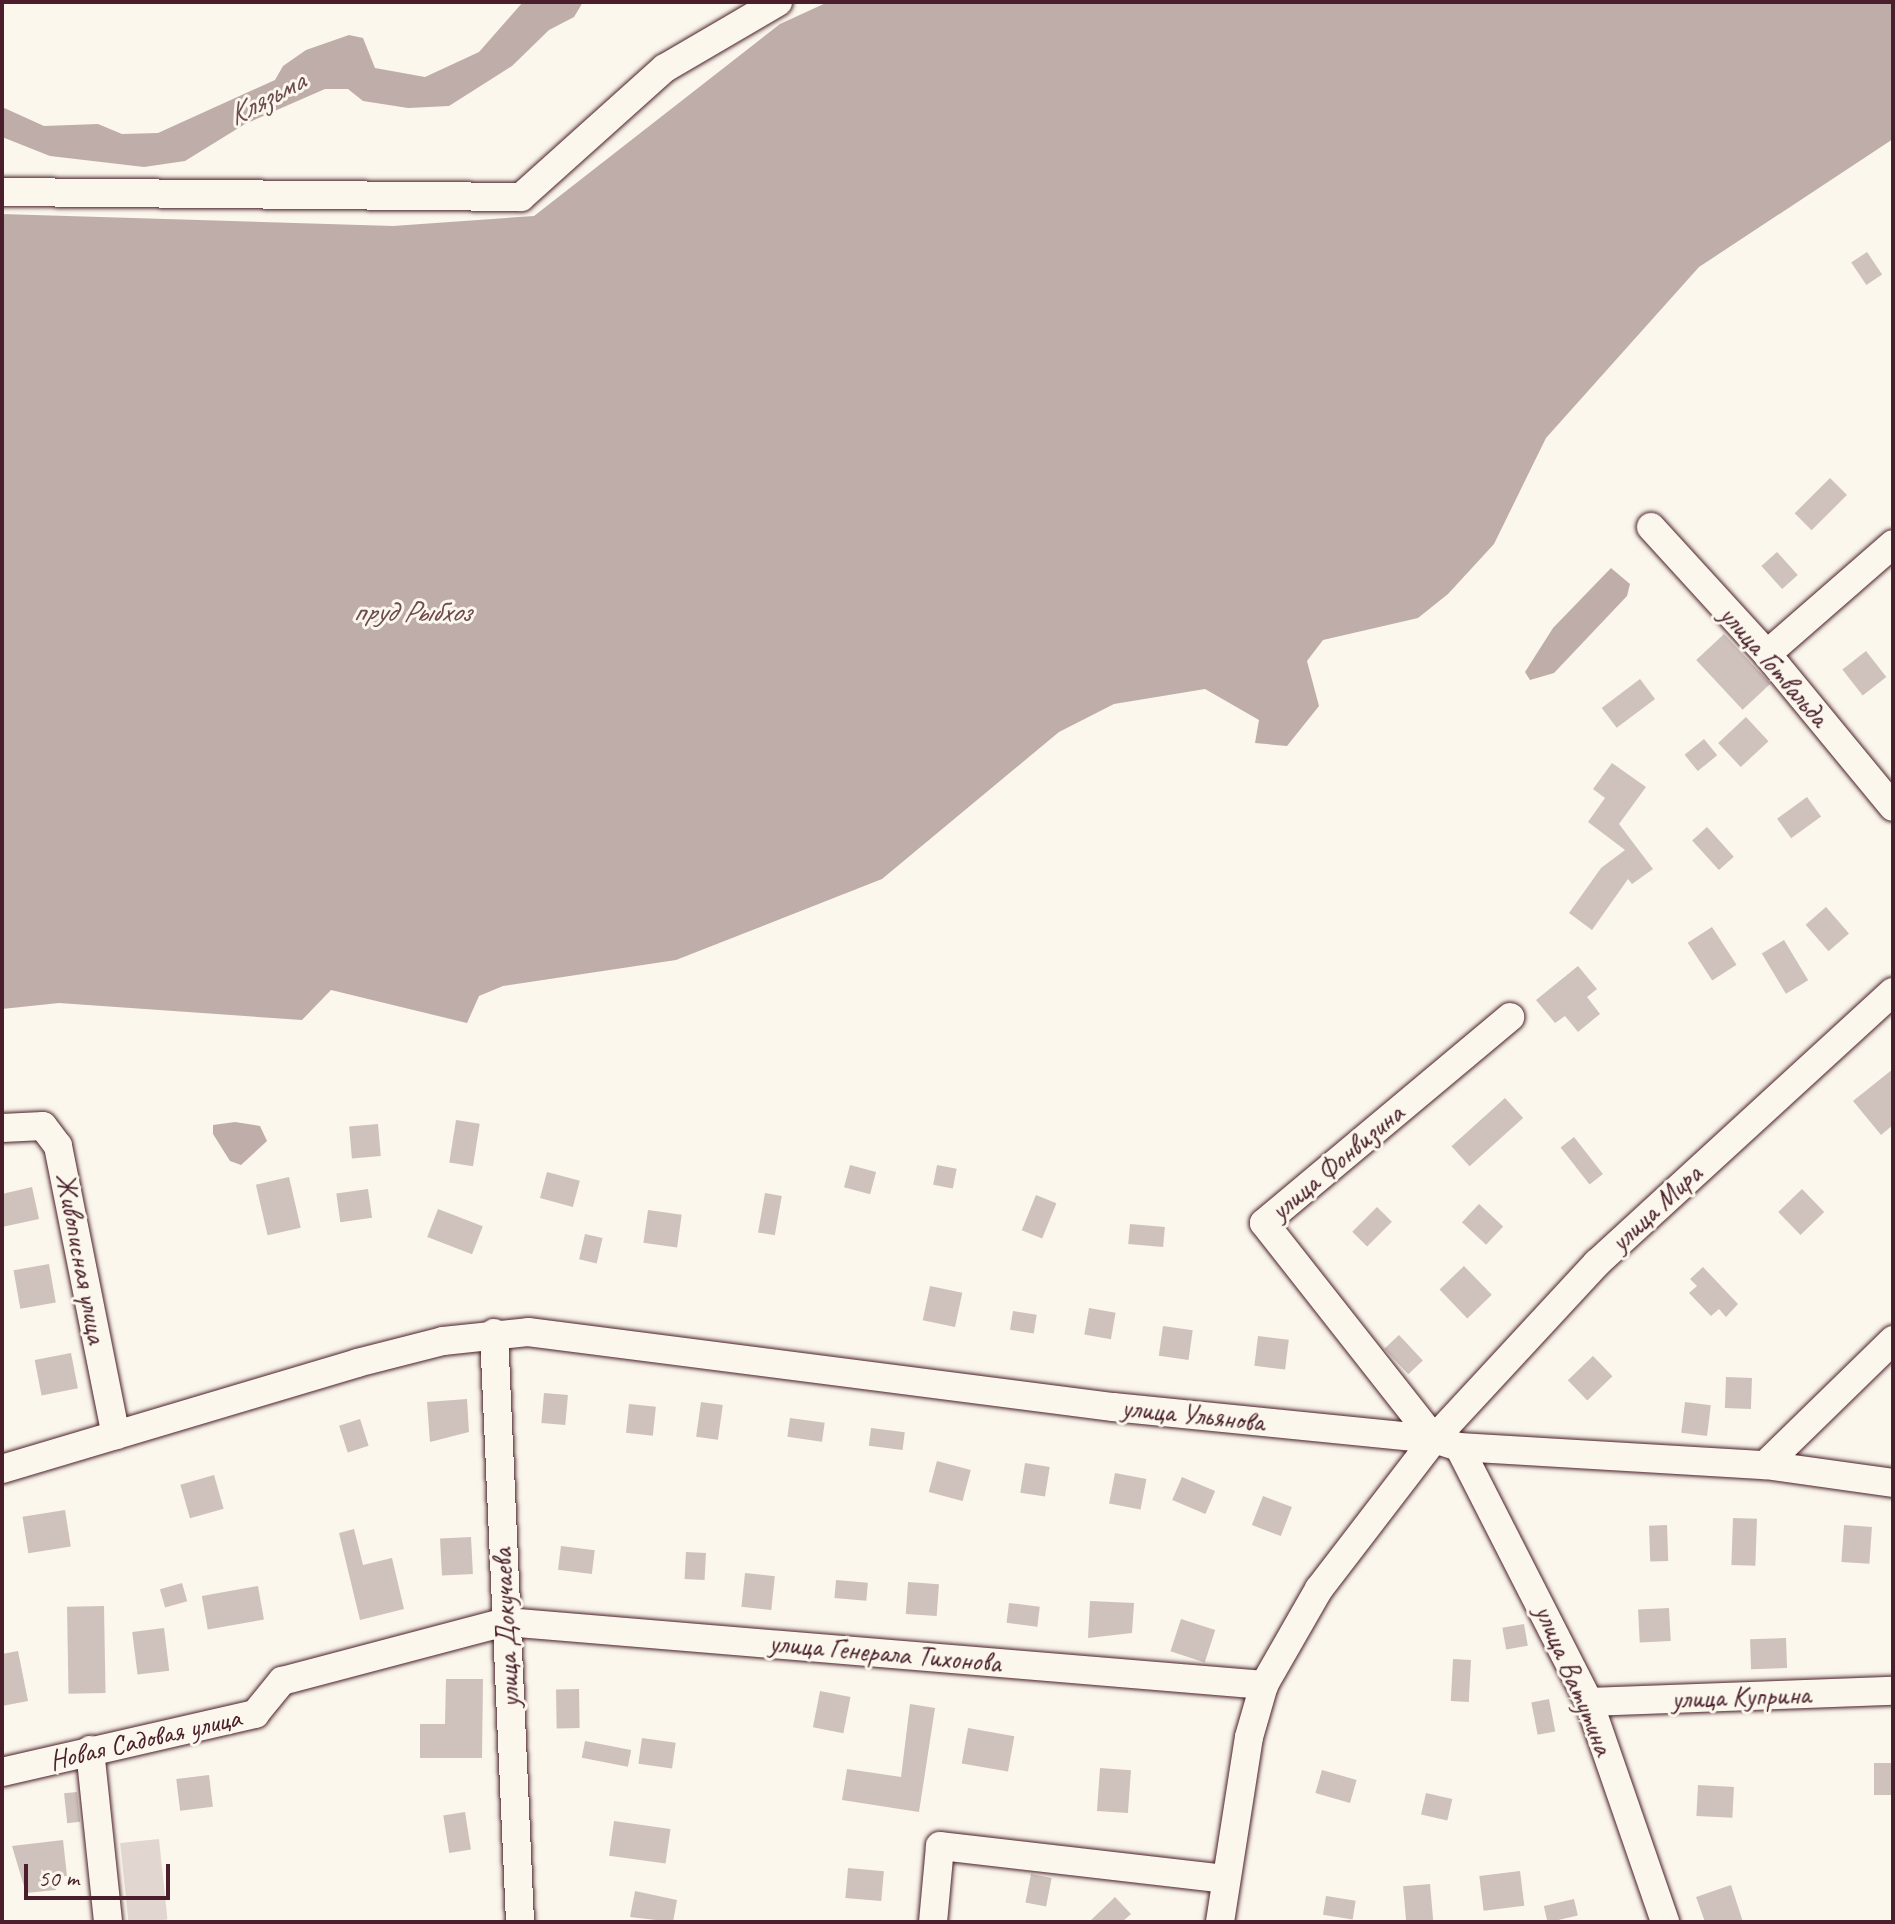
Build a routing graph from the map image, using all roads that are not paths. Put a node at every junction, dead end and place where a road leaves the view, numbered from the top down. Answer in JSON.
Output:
{"nodes":[{"id":1,"x":778,"y":2,"type":"edge"},
{"id":2,"x":2,"y":192,"type":"edge"},
{"id":3,"x":1651,"y":527,"type":"dead end"},
{"id":4,"x":1893,"y":544,"type":"edge"},
{"id":5,"x":1767,"y":654,"type":"junction"},
{"id":6,"x":1893,"y":807,"type":"edge"},
{"id":7,"x":1893,"y":992,"type":"edge"},
{"id":8,"x":1510,"y":1017,"type":"dead end"},
{"id":9,"x":2,"y":1128,"type":"edge"},
{"id":10,"x":494,"y":1333,"type":"junction"},
{"id":11,"x":1893,"y":1340,"type":"edge"},
{"id":12,"x":116,"y":1435,"type":"junction"},
{"id":13,"x":1447,"y":1443,"type":"junction"},
{"id":14,"x":1765,"y":1465,"type":"junction"},
{"id":15,"x":2,"y":1469,"type":"edge"},
{"id":16,"x":1893,"y":1483,"type":"edge"},
{"id":17,"x":506,"y":1622,"type":"junction"},
{"id":18,"x":1264,"y":1685,"type":"junction"},
{"id":19,"x":1893,"y":1691,"type":"edge"},
{"id":20,"x":1589,"y":1702,"type":"junction"},
{"id":21,"x":90,"y":1750,"type":"junction"},
{"id":22,"x":2,"y":1772,"type":"edge"},
{"id":23,"x":1226,"y":1879,"type":"junction"},
{"id":24,"x":108,"y":1922,"type":"edge"},
{"id":25,"x":520,"y":1922,"type":"edge"},
{"id":26,"x":933,"y":1922,"type":"edge"},
{"id":27,"x":1220,"y":1922,"type":"edge"},
{"id":28,"x":1665,"y":1922,"type":"edge"}],
"edges":[{"from":1,"to":2,"type":"street"},
{"from":3,"to":5,"type":"street","name":"улица Готвальда"},
{"from":4,"to":5,"type":"street"},
{"from":5,"to":6,"type":"street","name":"улица Готвальда"},
{"from":7,"to":13,"type":"street","name":"улица Мира"},
{"from":8,"to":13,"type":"street","name":"улица Фонвизина"},
{"from":9,"to":12,"type":"street","name":"Живописная улица"},
{"from":10,"to":12,"type":"street"},
{"from":10,"to":13,"type":"street","name":"улица Ульянова"},
{"from":10,"to":17,"type":"street","name":"улица Докучаева"},
{"from":11,"to":14,"type":"street"},
{"from":12,"to":15,"type":"street"},
{"from":13,"to":14,"type":"street","name":"улица Ульянова"},
{"from":13,"to":18,"type":"street","name":"улица Мира"},
{"from":13,"to":20,"type":"street","name":"улица Ватутина"},
{"from":14,"to":16,"type":"street","name":"улица Ульянова"},
{"from":17,"to":18,"type":"street","name":"улица Генерала Тихонова"},
{"from":17,"to":21,"type":"street","name":"Новая Садовая улица"},
{"from":17,"to":25,"type":"street","name":"улица Докучаева"},
{"from":18,"to":23,"type":"street","name":"улица Мира"},
{"from":19,"to":20,"type":"street","name":"улица Куприна"},
{"from":20,"to":28,"type":"street","name":"улица Ватутина"},
{"from":21,"to":22,"type":"street","name":"Новая Садовая улица"},
{"from":21,"to":24,"type":"street"},
{"from":23,"to":26,"type":"street"},
{"from":23,"to":27,"type":"street","name":"улица Мира"}]}
